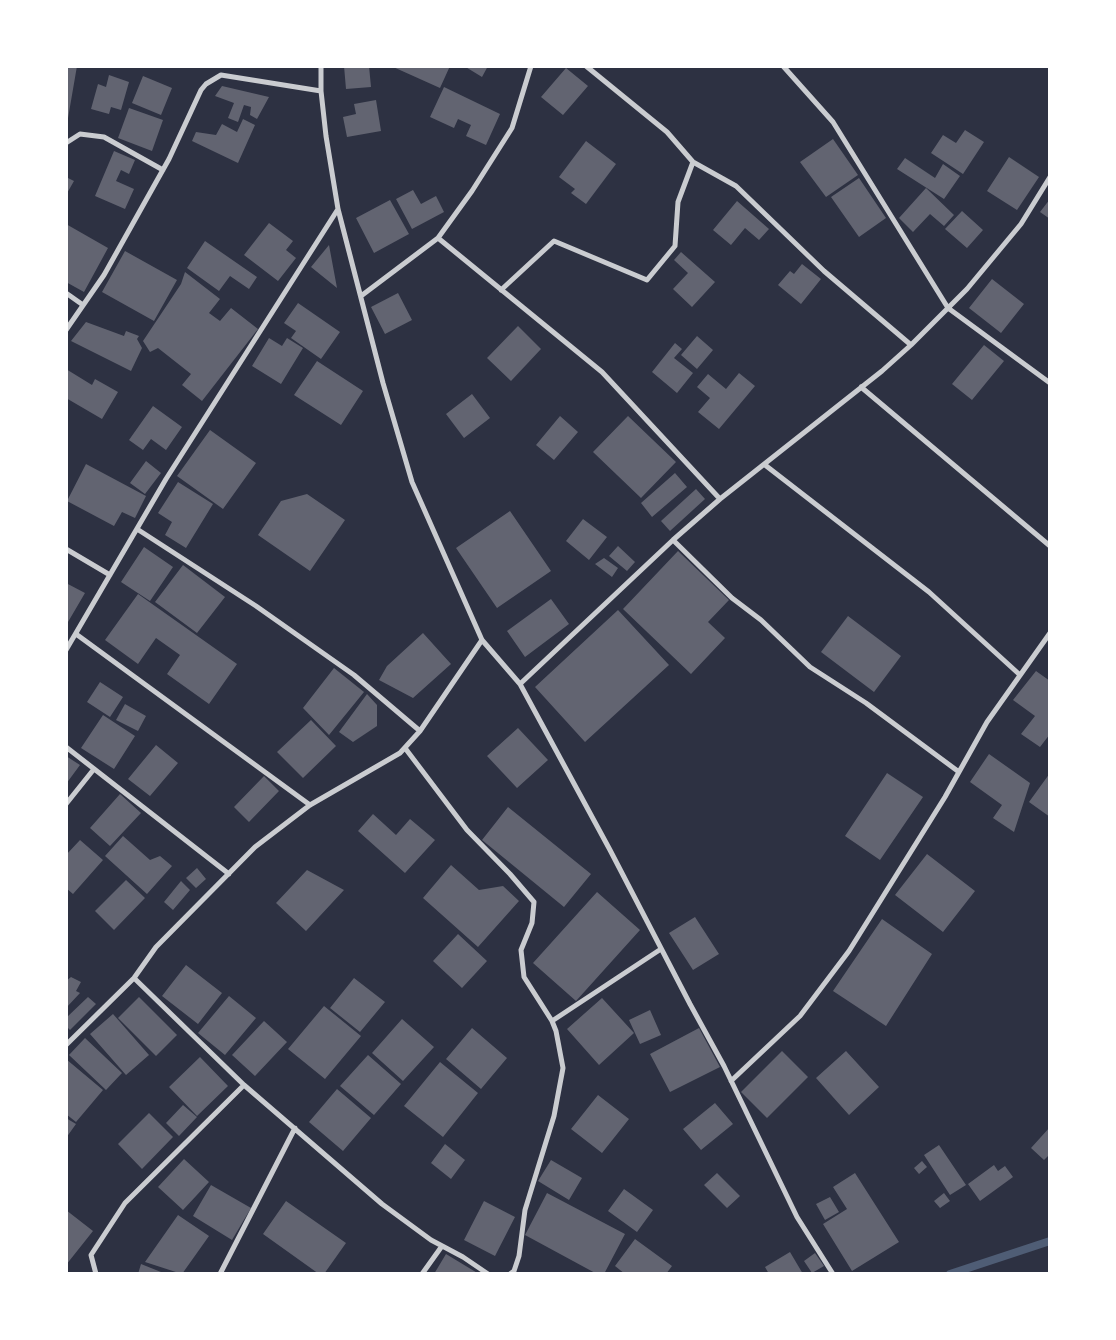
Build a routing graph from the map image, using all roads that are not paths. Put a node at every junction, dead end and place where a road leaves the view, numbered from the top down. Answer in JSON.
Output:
{"nodes":[{"id":1,"x":321,"y":66,"type":"edge"},
{"id":2,"x":531,"y":66,"type":"edge"},
{"id":3,"x":586,"y":66,"type":"edge"},
{"id":4,"x":783,"y":66,"type":"edge"},
{"id":5,"x":321,"y":91,"type":"junction"},
{"id":6,"x":66,"y":143,"type":"edge"},
{"id":7,"x":693,"y":162,"type":"junction"},
{"id":8,"x":163,"y":170,"type":"junction"},
{"id":9,"x":1050,"y":177,"type":"edge"},
{"id":10,"x":338,"y":209,"type":"junction"},
{"id":11,"x":438,"y":238,"type":"junction"},
{"id":12,"x":501,"y":290,"type":"junction"},
{"id":13,"x":66,"y":293,"type":"edge"},
{"id":14,"x":361,"y":296,"type":"junction"},
{"id":15,"x":83,"y":305,"type":"junction"},
{"id":16,"x":948,"y":308,"type":"junction"},
{"id":17,"x":66,"y":330,"type":"edge"},
{"id":18,"x":911,"y":346,"type":"junction"},
{"id":19,"x":1050,"y":383,"type":"edge"},
{"id":20,"x":861,"y":387,"type":"junction"},
{"id":21,"x":765,"y":465,"type":"junction"},
{"id":22,"x":720,"y":499,"type":"junction"},
{"id":23,"x":137,"y":530,"type":"junction"},
{"id":24,"x":673,"y":540,"type":"junction"},
{"id":25,"x":1050,"y":546,"type":"edge"},
{"id":26,"x":66,"y":549,"type":"edge"},
{"id":27,"x":110,"y":575,"type":"junction"},
{"id":28,"x":1050,"y":633,"type":"edge"},
{"id":29,"x":76,"y":634,"type":"junction"},
{"id":30,"x":482,"y":640,"type":"junction"},
{"id":31,"x":66,"y":650,"type":"edge"},
{"id":32,"x":1020,"y":675,"type":"junction"},
{"id":33,"x":520,"y":684,"type":"junction"},
{"id":34,"x":420,"y":731,"type":"junction"},
{"id":35,"x":66,"y":747,"type":"edge"},
{"id":36,"x":405,"y":748,"type":"junction"},
{"id":37,"x":94,"y":769,"type":"junction"},
{"id":38,"x":959,"y":772,"type":"junction"},
{"id":39,"x":66,"y":804,"type":"edge"},
{"id":40,"x":310,"y":805,"type":"junction"},
{"id":41,"x":229,"y":874,"type":"junction"},
{"id":42,"x":662,"y":949,"type":"junction"},
{"id":43,"x":134,"y":978,"type":"junction"},
{"id":44,"x":552,"y":1021,"type":"junction"},
{"id":45,"x":66,"y":1045,"type":"edge"},
{"id":46,"x":731,"y":1081,"type":"junction"},
{"id":47,"x":244,"y":1085,"type":"junction"},
{"id":48,"x":295,"y":1128,"type":"junction"},
{"id":49,"x":442,"y":1246,"type":"junction"},
{"id":50,"x":96,"y":1274,"type":"edge"},
{"id":51,"x":220,"y":1274,"type":"edge"},
{"id":52,"x":422,"y":1274,"type":"edge"},
{"id":53,"x":488,"y":1274,"type":"edge"},
{"id":54,"x":510,"y":1274,"type":"edge"},
{"id":55,"x":833,"y":1274,"type":"edge"}],
"edges":[{"from":1,"to":5,"type":"street"},
{"from":2,"to":11,"type":"street"},
{"from":3,"to":7,"type":"street"},
{"from":4,"to":16,"type":"street"},
{"from":5,"to":8,"type":"street"},
{"from":5,"to":10,"type":"street"},
{"from":6,"to":8,"type":"street"},
{"from":7,"to":12,"type":"street"},
{"from":7,"to":18,"type":"street"},
{"from":8,"to":15,"type":"street"},
{"from":9,"to":16,"type":"street"},
{"from":10,"to":14,"type":"street"},
{"from":10,"to":23,"type":"street"},
{"from":11,"to":12,"type":"street"},
{"from":11,"to":14,"type":"street"},
{"from":12,"to":22,"type":"street"},
{"from":13,"to":15,"type":"street"},
{"from":14,"to":30,"type":"street"},
{"from":15,"to":17,"type":"street"},
{"from":16,"to":18,"type":"street"},
{"from":16,"to":19,"type":"street"},
{"from":18,"to":20,"type":"street"},
{"from":20,"to":21,"type":"street"},
{"from":20,"to":25,"type":"street"},
{"from":21,"to":22,"type":"street"},
{"from":21,"to":32,"type":"street"},
{"from":22,"to":24,"type":"street"},
{"from":23,"to":27,"type":"street"},
{"from":23,"to":34,"type":"street"},
{"from":24,"to":33,"type":"street"},
{"from":24,"to":38,"type":"street"},
{"from":26,"to":27,"type":"street"},
{"from":27,"to":29,"type":"street"},
{"from":28,"to":32,"type":"street"},
{"from":29,"to":31,"type":"street"},
{"from":29,"to":40,"type":"street"},
{"from":30,"to":33,"type":"street"},
{"from":30,"to":34,"type":"street"},
{"from":32,"to":38,"type":"street"},
{"from":33,"to":42,"type":"street"},
{"from":34,"to":36,"type":"street"},
{"from":35,"to":37,"type":"street"},
{"from":36,"to":40,"type":"street"},
{"from":36,"to":44,"type":"street"},
{"from":37,"to":39,"type":"street"},
{"from":37,"to":41,"type":"street"},
{"from":38,"to":46,"type":"street"},
{"from":40,"to":41,"type":"street"},
{"from":41,"to":43,"type":"street"},
{"from":42,"to":44,"type":"street"},
{"from":42,"to":46,"type":"street"},
{"from":43,"to":45,"type":"street"},
{"from":43,"to":47,"type":"street"},
{"from":44,"to":54,"type":"street"},
{"from":46,"to":55,"type":"street"},
{"from":47,"to":48,"type":"street"},
{"from":47,"to":50,"type":"street"},
{"from":48,"to":49,"type":"street"},
{"from":48,"to":51,"type":"street"},
{"from":49,"to":52,"type":"street"},
{"from":49,"to":53,"type":"street"}]}
